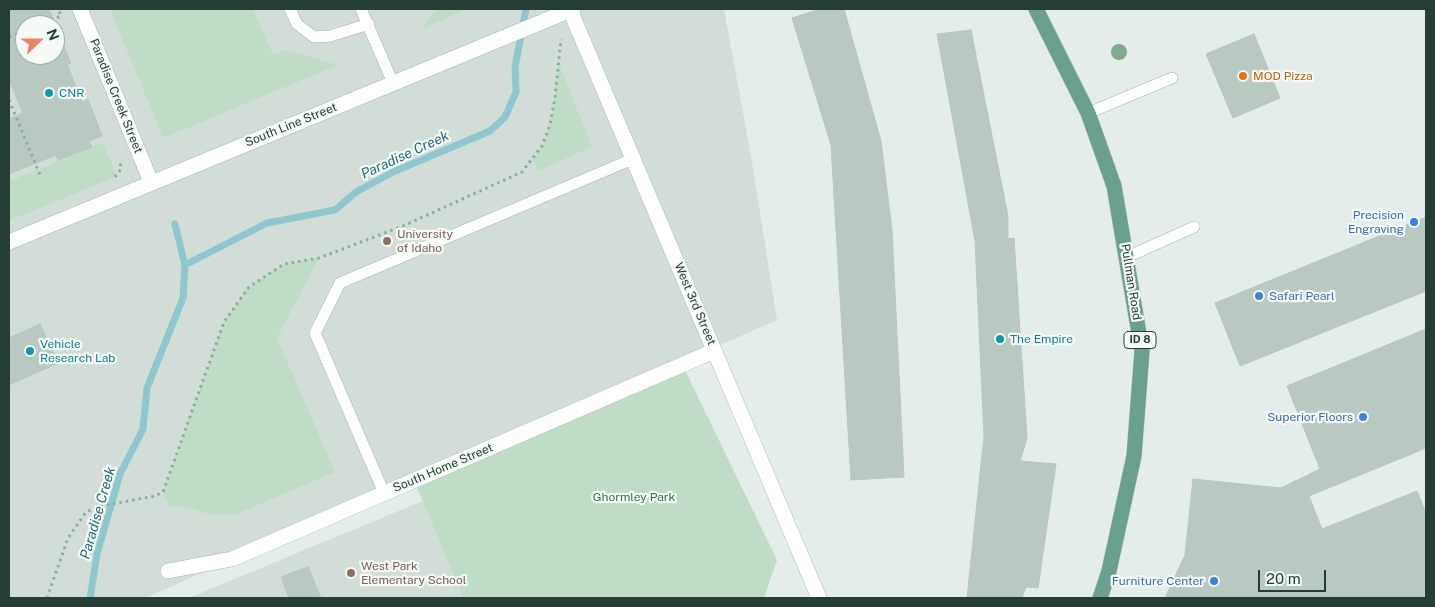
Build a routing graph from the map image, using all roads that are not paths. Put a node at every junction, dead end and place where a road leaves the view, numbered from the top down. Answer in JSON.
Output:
{"nodes":[{"id":1,"x":80,"y":9,"type":"edge"},
{"id":2,"x":290,"y":9,"type":"edge"},
{"id":3,"x":361,"y":9,"type":"edge"},
{"id":4,"x":572,"y":9,"type":"edge"},
{"id":5,"x":1036,"y":9,"type":"edge"},
{"id":6,"x":368,"y":24,"type":"junction"},
{"id":7,"x":1172,"y":78,"type":"dead end"},
{"id":8,"x":393,"y":83,"type":"junction"},
{"id":9,"x":1088,"y":113,"type":"junction"},
{"id":10,"x":635,"y":158,"type":"junction"},
{"id":11,"x":151,"y":182,"type":"junction"},
{"id":12,"x":1194,"y":228,"type":"dead end"},
{"id":13,"x":9,"y":242,"type":"edge"},
{"id":14,"x":1127,"y":257,"type":"junction"},
{"id":15,"x":714,"y":351,"type":"junction"},
{"id":16,"x":384,"y":493,"type":"junction"},
{"id":17,"x":168,"y":571,"type":"dead end"},
{"id":18,"x":819,"y":598,"type":"edge"},
{"id":19,"x":1100,"y":598,"type":"edge"}],
"edges":[{"from":1,"to":11,"type":"street","name":"Paradise Creek Street"},
{"from":2,"to":6,"type":"lane"},
{"from":3,"to":6,"type":"lane"},
{"from":4,"to":8,"type":"street","name":"South Line Street"},
{"from":4,"to":10,"type":"street","name":"West 3rd Street"},
{"from":5,"to":9,"type":"main road","name":"Pullman Road","number":"ID 8"},
{"from":6,"to":8,"type":"lane"},
{"from":7,"to":9,"type":"lane"},
{"from":8,"to":11,"type":"street","name":"South Line Street"},
{"from":9,"to":14,"type":"main road","name":"Pullman Road","number":"ID 8"},
{"from":10,"to":15,"type":"street","name":"West 3rd Street"},
{"from":10,"to":16,"type":"lane"},
{"from":11,"to":13,"type":"street","name":"South Line Street"},
{"from":12,"to":14,"type":"lane"},
{"from":14,"to":19,"type":"main road","name":"Pullman Road","number":"ID 8"},
{"from":15,"to":16,"type":"street","name":"South Home Street"},
{"from":15,"to":18,"type":"street","name":"West 3rd Street"},
{"from":16,"to":17,"type":"street","name":"South Home Street"}]}
